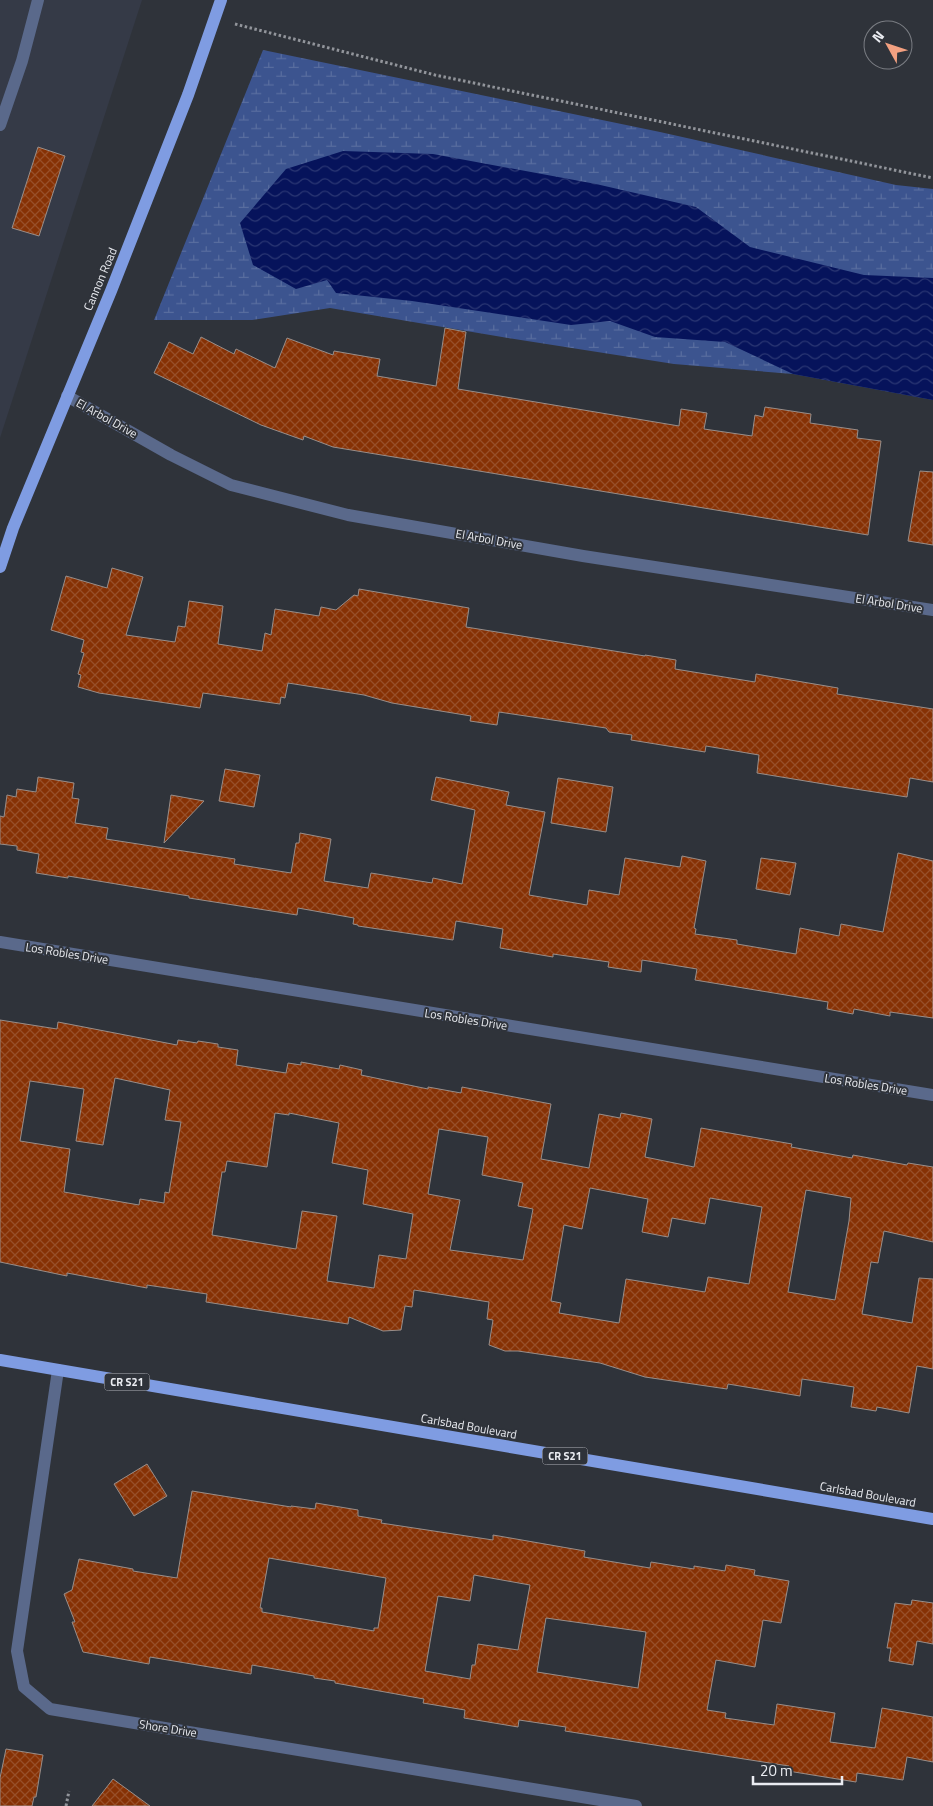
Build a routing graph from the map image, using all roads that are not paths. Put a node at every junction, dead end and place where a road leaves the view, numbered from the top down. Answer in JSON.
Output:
{"nodes":[{"id":1,"x":38,"y":0,"type":"edge"},
{"id":2,"x":221,"y":0,"type":"edge"},
{"id":3,"x":0,"y":125,"type":"edge"},
{"id":4,"x":68,"y":396,"type":"junction"},
{"id":5,"x":0,"y":567,"type":"edge"},
{"id":6,"x":933,"y":610,"type":"edge"},
{"id":7,"x":0,"y":942,"type":"edge"},
{"id":8,"x":933,"y":1095,"type":"edge"},
{"id":9,"x":0,"y":1360,"type":"edge"},
{"id":10,"x":58,"y":1370,"type":"junction"},
{"id":11,"x":933,"y":1519,"type":"edge"},
{"id":12,"x":636,"y":1806,"type":"edge"}],
"edges":[{"from":1,"to":3,"type":"street"},
{"from":2,"to":4,"type":"main road","name":"Cannon Road"},
{"from":4,"to":5,"type":"main road","name":"Cannon Road"},
{"from":4,"to":6,"type":"street","name":"El Arbol Drive"},
{"from":7,"to":8,"type":"street","name":"Los Robles Drive"},
{"from":9,"to":10,"type":"main road","name":"Carlsbad Boulevard","number":"CR S21"},
{"from":10,"to":11,"type":"main road","name":"Carlsbad Boulevard","number":"CR S21"},
{"from":10,"to":12,"type":"street","name":"Shore Drive"}]}
